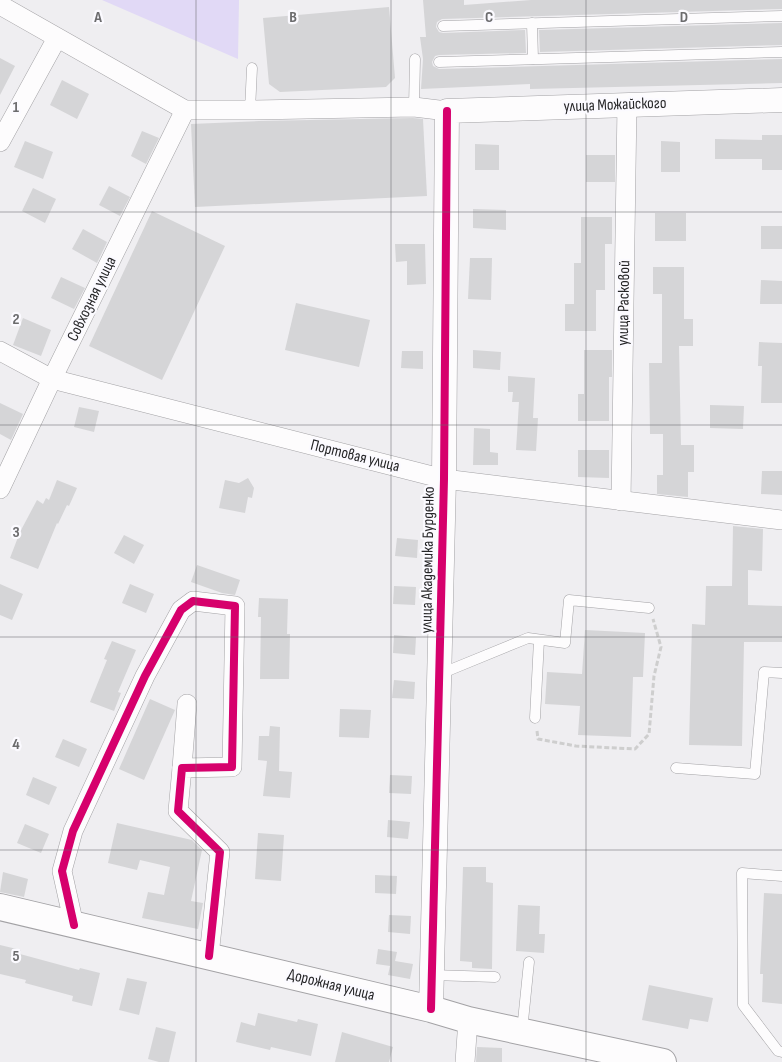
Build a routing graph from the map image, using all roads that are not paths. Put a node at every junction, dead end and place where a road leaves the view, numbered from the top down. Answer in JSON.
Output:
{"nodes":[{"id":1,"x":0,"y":4,"type":"edge"},
{"id":2,"x":782,"y":16,"type":"edge"},
{"id":3,"x":532,"y":23,"type":"junction"},
{"id":4,"x":443,"y":26,"type":"dead end"},
{"id":5,"x":57,"y":38,"type":"junction"},
{"id":6,"x":782,"y":52,"type":"edge"},
{"id":7,"x":415,"y":59,"type":"dead end"},
{"id":8,"x":533,"y":59,"type":"junction"},
{"id":9,"x":439,"y":62,"type":"dead end"},
{"id":10,"x":252,"y":68,"type":"dead end"},
{"id":11,"x":782,"y":100,"type":"edge"},
{"id":12,"x":627,"y":104,"type":"junction"},
{"id":13,"x":414,"y":107,"type":"junction"},
{"id":14,"x":185,"y":110,"type":"junction"},
{"id":15,"x":250,"y":110,"type":"junction"},
{"id":16,"x":448,"y":111,"type":"junction"},
{"id":17,"x":0,"y":142,"type":"edge"},
{"id":18,"x":0,"y":351,"type":"edge"},
{"id":19,"x":52,"y":379,"type":"junction"},
{"id":20,"x":444,"y":479,"type":"junction"},
{"id":21,"x":0,"y":490,"type":"edge"},
{"id":22,"x":621,"y":501,"type":"junction"},
{"id":23,"x":782,"y":520,"type":"edge"},
{"id":24,"x":782,"y":531,"type":"edge"},
{"id":25,"x":649,"y":608,"type":"road end"},
{"id":26,"x":539,"y":640,"type":"junction"},
{"id":27,"x":782,"y":673,"type":"edge"},
{"id":28,"x":439,"y":674,"type":"junction"},
{"id":29,"x":187,"y":704,"type":"dead end"},
{"id":30,"x":535,"y":718,"type":"road end"},
{"id":31,"x":182,"y":768,"type":"junction"},
{"id":32,"x":676,"y":768,"type":"dead end"},
{"id":33,"x":782,"y":876,"type":"edge"},
{"id":34,"x":0,"y":907,"type":"edge"},
{"id":35,"x":74,"y":925,"type":"junction"},
{"id":36,"x":209,"y":956,"type":"junction"},
{"id":37,"x":529,"y":962,"type":"dead end"},
{"id":38,"x":432,"y":975,"type":"junction"},
{"id":39,"x":495,"y":977,"type":"dead end"},
{"id":40,"x":431,"y":1009,"type":"junction"},
{"id":41,"x":468,"y":1020,"type":"junction"},
{"id":42,"x":522,"y":1032,"type":"junction"},
{"id":43,"x":782,"y":1052,"type":"edge"},
{"id":44,"x":636,"y":1059,"type":"edge"},
{"id":45,"x":465,"y":1062,"type":"edge"},
{"id":46,"x":663,"y":1062,"type":"edge"}],
"edges":[{"from":1,"to":5,"type":"street"},
{"from":2,"to":3,"type":"lane"},
{"from":3,"to":4,"type":"lane"},
{"from":3,"to":8,"type":"lane"},
{"from":5,"to":14,"type":"street"},
{"from":5,"to":17,"type":"street"},
{"from":6,"to":8,"type":"lane"},
{"from":7,"to":13,"type":"lane"},
{"from":8,"to":9,"type":"lane"},
{"from":10,"to":15,"type":"lane"},
{"from":11,"to":12,"type":"street","name":"улица Можайского"},
{"from":12,"to":16,"type":"street","name":"улица Можайского"},
{"from":12,"to":22,"type":"street","name":"улица Расковой"},
{"from":13,"to":15,"type":"street"},
{"from":13,"to":16,"type":"street"},
{"from":14,"to":15,"type":"street"},
{"from":14,"to":19,"type":"street","name":"Совхозная улица"},
{"from":16,"to":20,"type":"street","name":"улица Академика Бурденко"},
{"from":18,"to":19,"type":"street","name":"Портовая улица"},
{"from":19,"to":20,"type":"street","name":"Портовая улица"},
{"from":19,"to":21,"type":"street","name":"Совхозная улица"},
{"from":20,"to":22,"type":"street","name":"Портовая улица"},
{"from":20,"to":28,"type":"street","name":"улица Академика Бурденко"},
{"from":22,"to":23,"type":"street","name":"Портовая улица"},
{"from":23,"to":24,"type":"lane"},
{"from":25,"to":26,"type":"lane"},
{"from":26,"to":28,"type":"lane"},
{"from":26,"to":30,"type":"lane"},
{"from":27,"to":32,"type":"lane"},
{"from":28,"to":38,"type":"street","name":"улица Академика Бурденко"},
{"from":29,"to":31,"type":"street"},
{"from":31,"to":35,"type":"street"},
{"from":31,"to":36,"type":"street"},
{"from":33,"to":43,"type":"lane"},
{"from":34,"to":35,"type":"main road","name":"Дорожная улица"},
{"from":35,"to":36,"type":"main road","name":"Дорожная улица"},
{"from":36,"to":40,"type":"main road","name":"Дорожная улица"},
{"from":37,"to":42,"type":"lane"},
{"from":38,"to":39,"type":"lane"},
{"from":38,"to":40,"type":"street","name":"улица Академика Бурденко"},
{"from":40,"to":41,"type":"main road","name":"Дорожная улица"},
{"from":41,"to":42,"type":"main road","name":"Дорожная улица"},
{"from":41,"to":45,"type":"street"},
{"from":42,"to":44,"type":"main road","name":"Дорожная улица"},
{"from":44,"to":46,"type":"main road","name":"Дорожная улица"}]}
